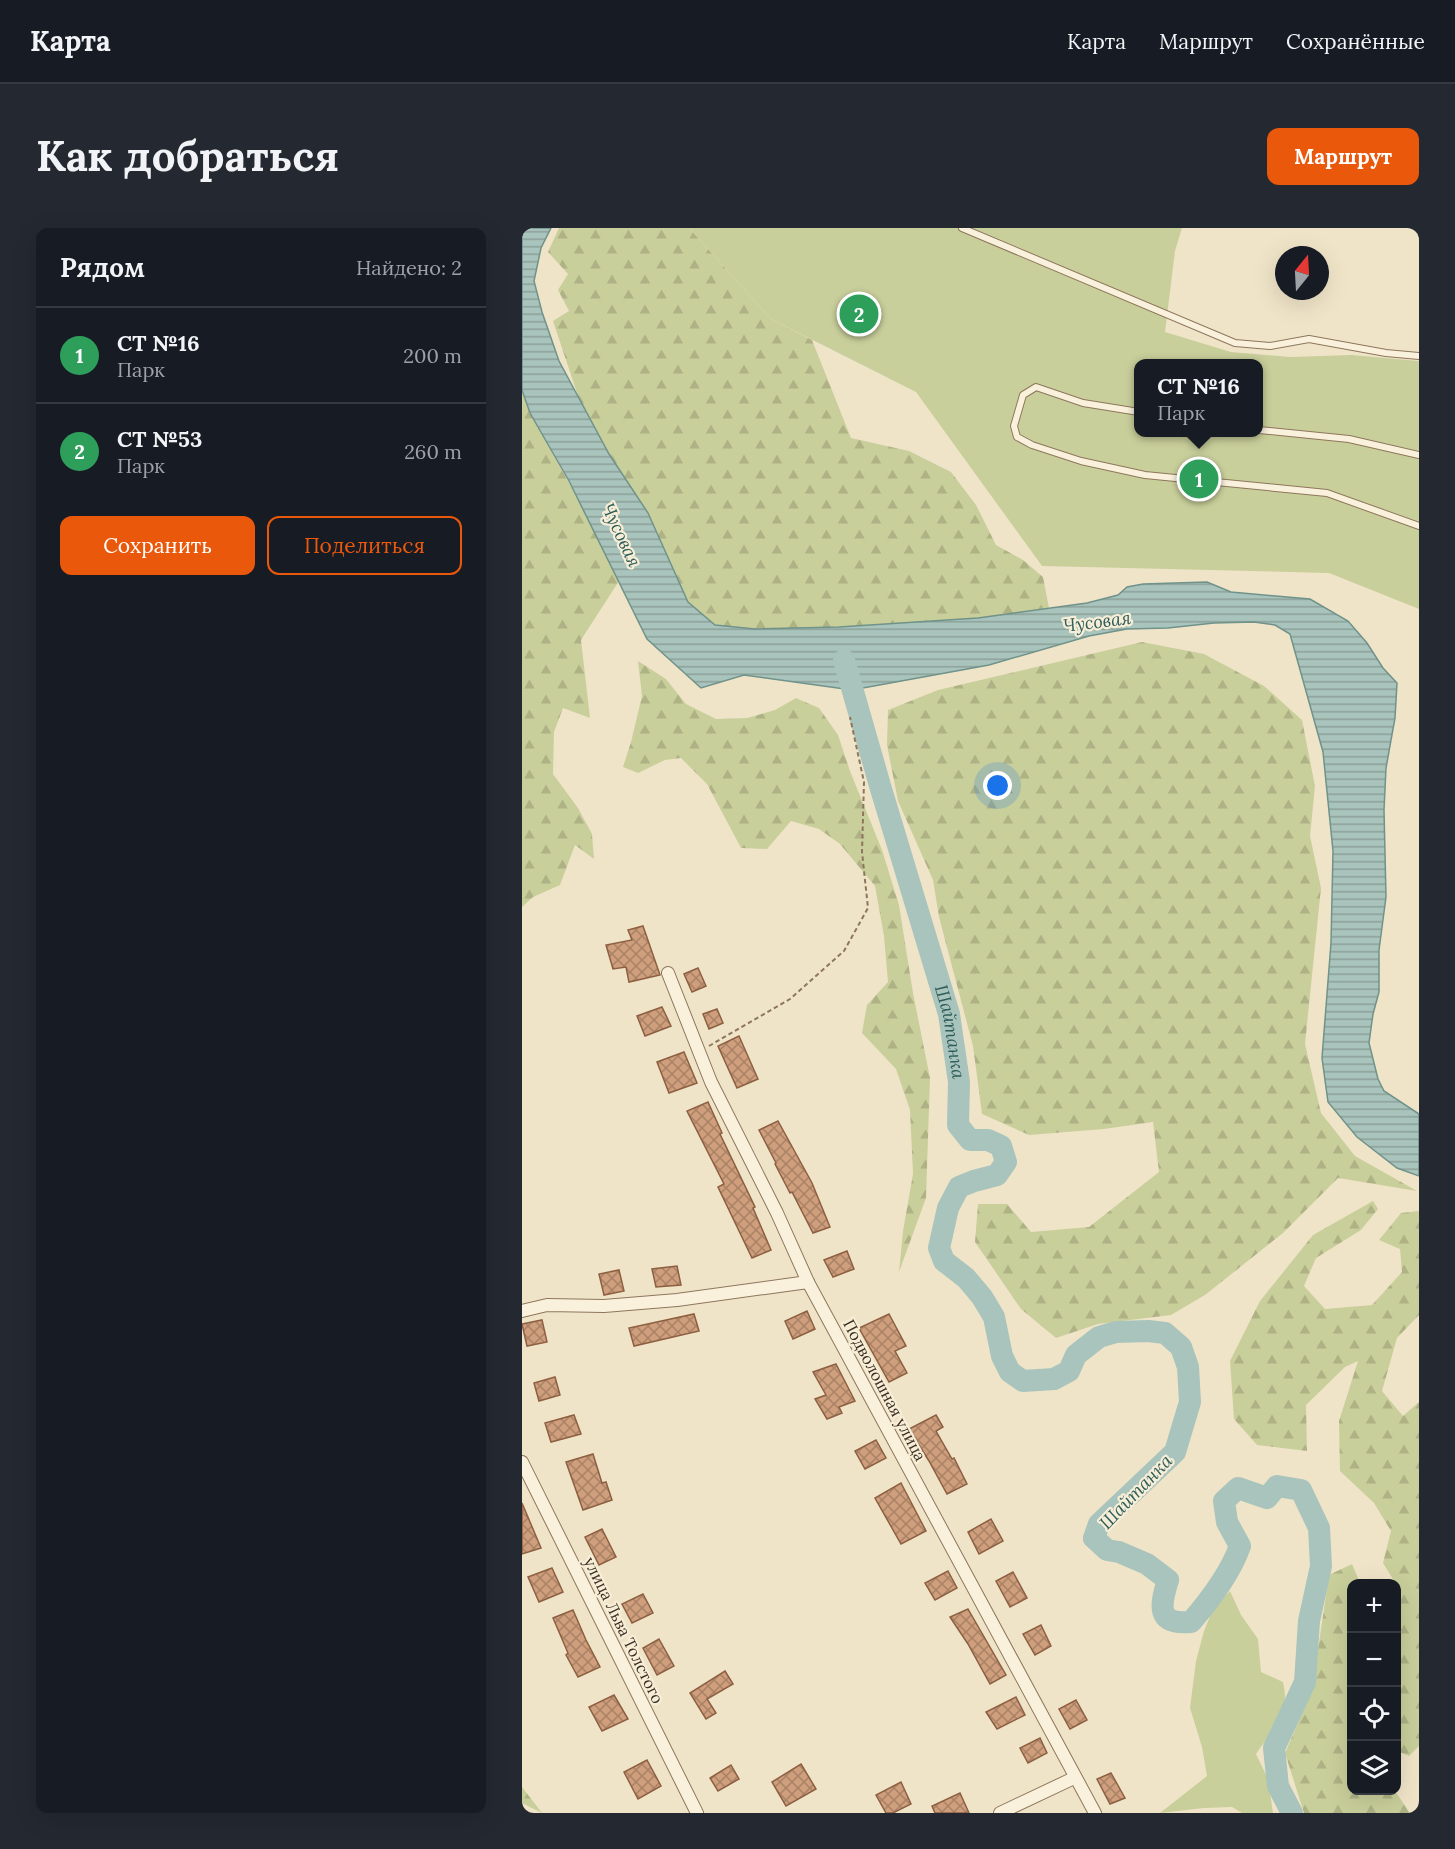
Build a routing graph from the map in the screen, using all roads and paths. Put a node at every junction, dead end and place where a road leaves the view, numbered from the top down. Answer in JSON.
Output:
{"nodes":[{"id":1,"x":962,"y":228,"type":"edge"},
{"id":2,"x":1419,"y":356,"type":"edge"},
{"id":3,"x":1134,"y":411,"type":"edge"},
{"id":4,"x":1263,"y":430,"type":"edge"},
{"id":5,"x":1419,"y":455,"type":"edge"},
{"id":6,"x":1419,"y":525,"type":"edge"},
{"id":7,"x":850,"y":717,"type":"dead end"},
{"id":8,"x":668,"y":973,"type":"dead end"},
{"id":9,"x":699,"y":1051,"type":"junction"},
{"id":10,"x":808,"y":1282,"type":"junction"},
{"id":11,"x":522,"y":1311,"type":"edge"},
{"id":12,"x":522,"y":1462,"type":"edge"},
{"id":13,"x":1074,"y":1778,"type":"junction"},
{"id":14,"x":697,"y":1813,"type":"edge"},
{"id":15,"x":1000,"y":1813,"type":"edge"},
{"id":16,"x":1095,"y":1813,"type":"edge"}],
"edges":[{"from":1,"to":2,"type":"lane"},
{"from":3,"to":6,"type":"lane"},
{"from":4,"to":5,"type":"lane"},
{"from":7,"to":9,"type":"path"},
{"from":8,"to":9,"type":"street","name":"Подволошная улица"},
{"from":9,"to":10,"type":"street","name":"Подволошная улица"},
{"from":10,"to":11,"type":"street"},
{"from":10,"to":13,"type":"street","name":"Подволошная улица"},
{"from":12,"to":14,"type":"street","name":"улица Льва Толстого"},
{"from":13,"to":15,"type":"street"},
{"from":13,"to":16,"type":"street","name":"Подволошная улица"}]}
